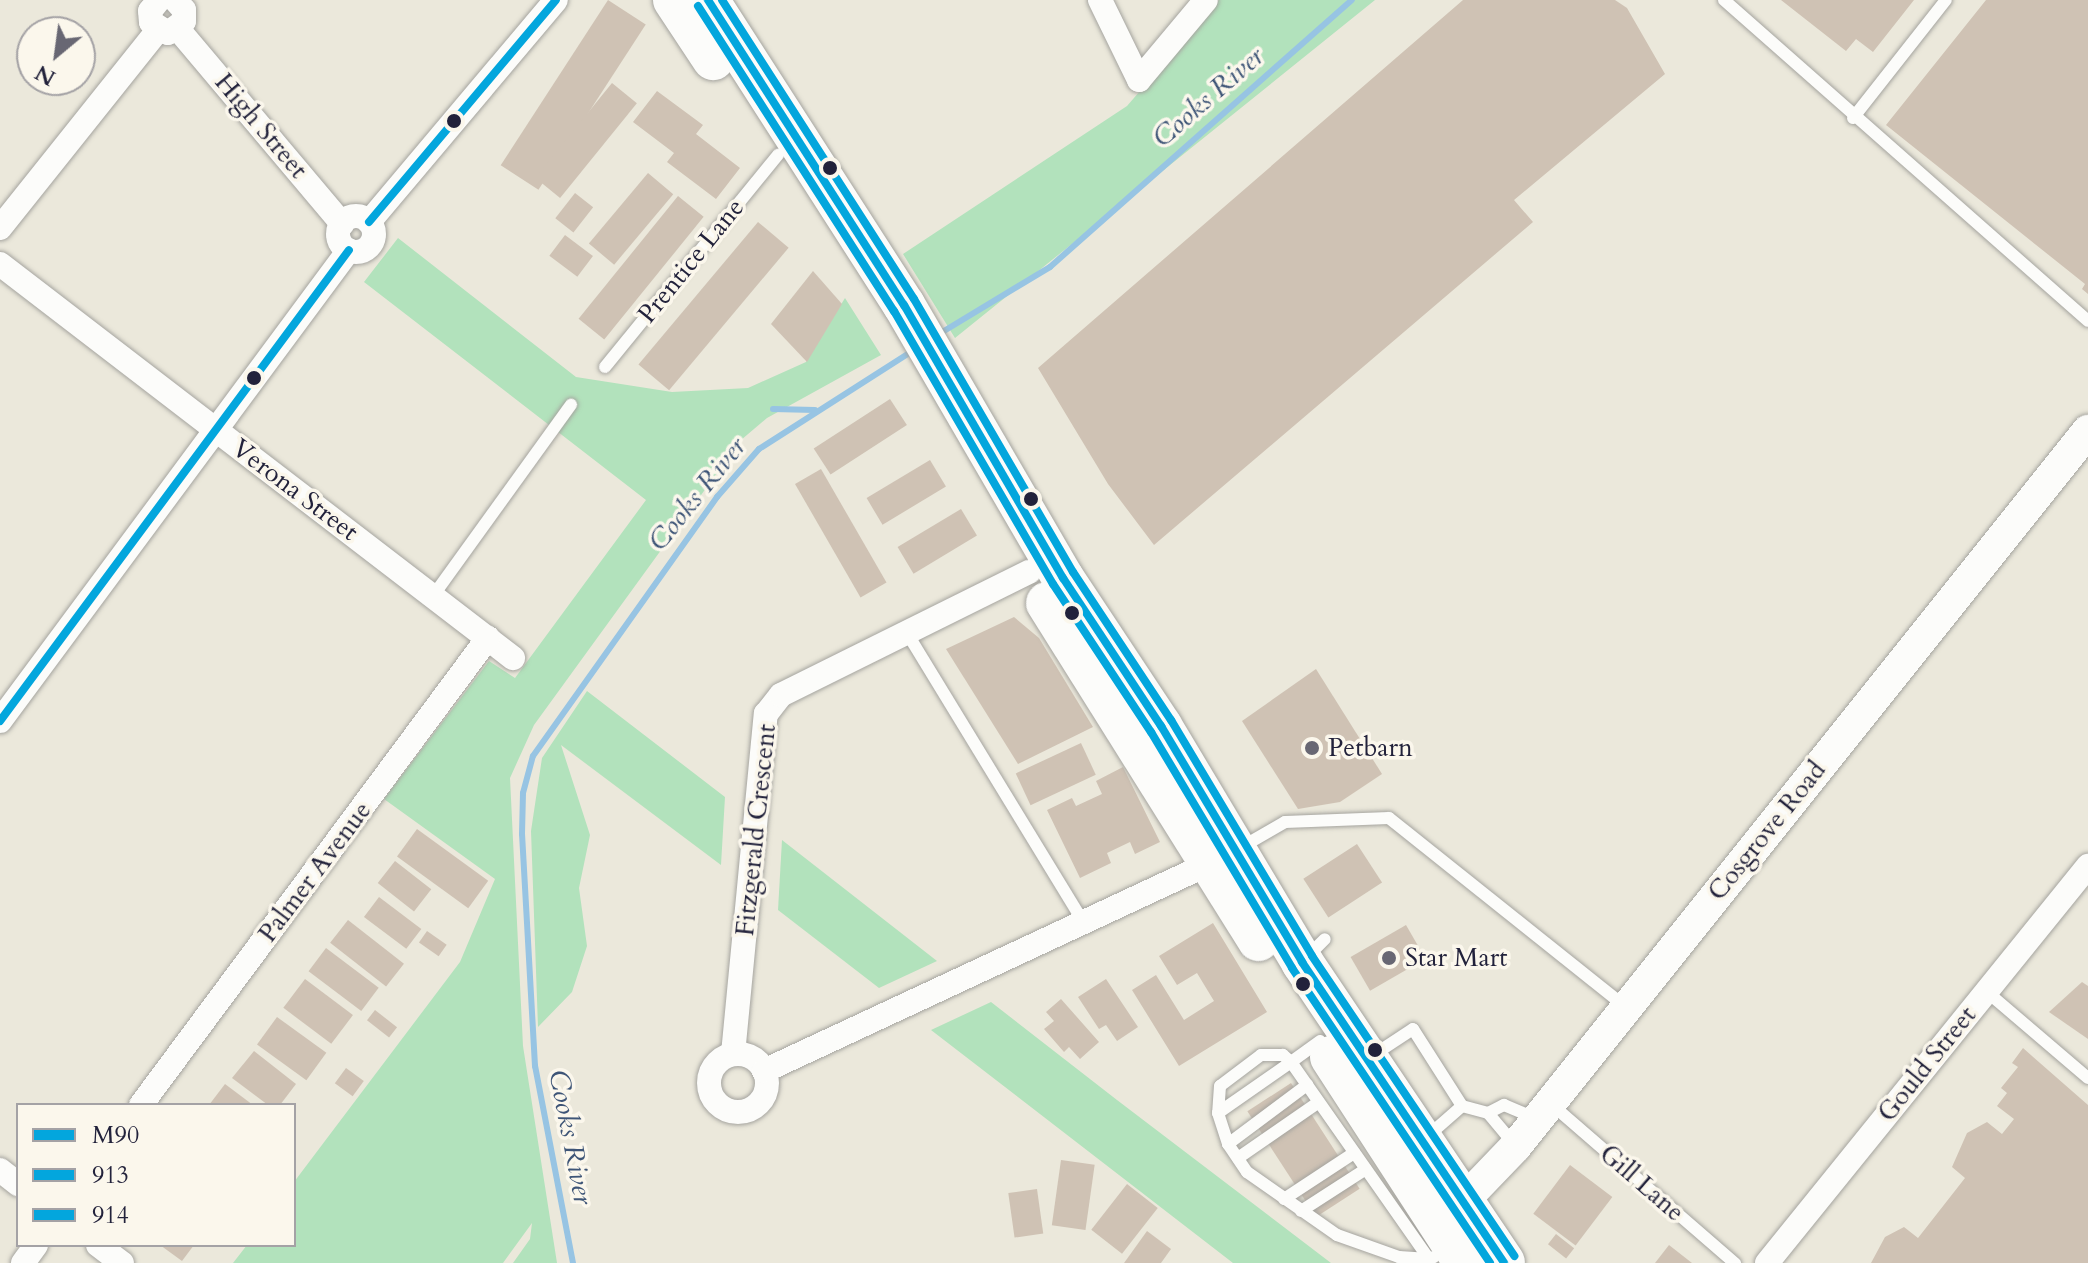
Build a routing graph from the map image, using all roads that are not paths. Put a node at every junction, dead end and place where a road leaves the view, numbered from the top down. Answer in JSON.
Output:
{"nodes":[{"id":1,"x":556,"y":0,"type":"edge"},
{"id":2,"x":674,"y":0,"type":"edge"},
{"id":3,"x":708,"y":0,"type":"edge"},
{"id":4,"x":1100,"y":0,"type":"edge"},
{"id":5,"x":1206,"y":0,"type":"edge"},
{"id":6,"x":1724,"y":0,"type":"edge"},
{"id":7,"x":1946,"y":0,"type":"edge"},
{"id":8,"x":167,"y":1,"type":"edge"},
{"id":9,"x":168,"y":30,"type":"junction"},
{"id":10,"x":1853,"y":118,"type":"junction"},
{"id":11,"x":778,"y":155,"type":"junction"},
{"id":12,"x":369,"y":222,"type":"junction"},
{"id":13,"x":342,"y":224,"type":"junction"},
{"id":14,"x":0,"y":228,"type":"edge"},
{"id":15,"x":349,"y":250,"type":"junction"},
{"id":16,"x":0,"y":264,"type":"edge"},
{"id":17,"x":892,"y":310,"type":"junction"},
{"id":18,"x":2088,"y":321,"type":"edge"},
{"id":19,"x":605,"y":367,"type":"dead end"},
{"id":20,"x":938,"y":389,"type":"junction"},
{"id":21,"x":571,"y":405,"type":"dead end"},
{"id":22,"x":216,"y":430,"type":"junction"},
{"id":23,"x":2088,"y":431,"type":"edge"},
{"id":24,"x":1029,"y":572,"type":"junction"},
{"id":25,"x":433,"y":596,"type":"junction"},
{"id":26,"x":907,"y":633,"type":"junction"},
{"id":27,"x":488,"y":638,"type":"junction"},
{"id":28,"x":513,"y":658,"type":"dead end"},
{"id":29,"x":0,"y":721,"type":"edge"},
{"id":30,"x":1223,"y":857,"type":"junction"},
{"id":31,"x":2088,"y":866,"type":"edge"},
{"id":32,"x":1084,"y":923,"type":"junction"},
{"id":33,"x":1986,"y":991,"type":"junction"},
{"id":34,"x":1626,"y":1007,"type":"junction"},
{"id":35,"x":1306,"y":1051,"type":"junction"},
{"id":36,"x":733,"y":1054,"type":"junction"},
{"id":37,"x":1366,"y":1060,"type":"junction"},
{"id":38,"x":764,"y":1071,"type":"junction"},
{"id":39,"x":2088,"y":1078,"type":"edge"},
{"id":40,"x":1307,"y":1085,"type":"junction"},
{"id":41,"x":1319,"y":1102,"type":"junction"},
{"id":42,"x":142,"y":1103,"type":"edge"},
{"id":43,"x":1462,"y":1106,"type":"junction"},
{"id":44,"x":1544,"y":1111,"type":"junction"},
{"id":45,"x":1218,"y":1113,"type":"junction"},
{"id":46,"x":1488,"y":1113,"type":"junction"},
{"id":47,"x":1228,"y":1144,"type":"junction"},
{"id":48,"x":1516,"y":1146,"type":"junction"},
{"id":49,"x":1422,"y":1147,"type":"junction"},
{"id":50,"x":1354,"y":1153,"type":"junction"},
{"id":51,"x":1238,"y":1158,"type":"junction"},
{"id":52,"x":1366,"y":1169,"type":"junction"},
{"id":53,"x":0,"y":1170,"type":"edge"},
{"id":54,"x":16,"y":1182,"type":"edge"},
{"id":55,"x":1284,"y":1199,"type":"junction"},
{"id":56,"x":1301,"y":1211,"type":"junction"},
{"id":57,"x":1450,"y":1240,"type":"edge"},
{"id":58,"x":101,"y":1247,"type":"edge"},
{"id":59,"x":122,"y":1263,"type":"edge"},
{"id":60,"x":1504,"y":1263,"type":"edge"},
{"id":61,"x":1735,"y":1263,"type":"edge"},
{"id":62,"x":1767,"y":1263,"type":"edge"}],
"edges":[{"from":1,"to":12,"type":"street"},
{"from":2,"to":11,"type":"highway"},
{"from":3,"to":17,"type":"highway"},
{"from":4,"to":5,"type":"street"},
{"from":6,"to":10,"type":"lane"},
{"from":7,"to":10,"type":"lane"},
{"from":8,"to":9,"type":"street"},
{"from":9,"to":13,"type":"street","name":"High Street"},
{"from":9,"to":14,"type":"street"},
{"from":10,"to":18,"type":"lane"},
{"from":11,"to":17,"type":"highway"},
{"from":11,"to":19,"type":"lane","name":"Prentice Lane"},
{"from":12,"to":13,"type":"street"},
{"from":12,"to":15,"type":"street"},
{"from":13,"to":15,"type":"street"},
{"from":15,"to":22,"type":"street"},
{"from":16,"to":22,"type":"street","name":"Verona Street"},
{"from":17,"to":20,"type":"highway"},
{"from":20,"to":24,"type":"highway"},
{"from":20,"to":30,"type":"highway"},
{"from":21,"to":25,"type":"lane"},
{"from":22,"to":25,"type":"street","name":"Verona Street"},
{"from":22,"to":29,"type":"street"},
{"from":23,"to":34,"type":"main road","name":"Cosgrove Road"},
{"from":24,"to":26,"type":"street","name":"Fitzgerald Crescent"},
{"from":24,"to":30,"type":"highway"},
{"from":25,"to":27,"type":"street","name":"Verona Street"},
{"from":26,"to":32,"type":"lane"},
{"from":26,"to":36,"type":"street","name":"Fitzgerald Crescent"},
{"from":27,"to":28,"type":"street","name":"Verona Street"},
{"from":27,"to":42,"type":"street","name":"Palmer Avenue"},
{"from":30,"to":32,"type":"street"},
{"from":30,"to":34,"type":"lane"},
{"from":30,"to":35,"type":"highway"},
{"from":30,"to":37,"type":"highway"},
{"from":31,"to":33,"type":"street","name":"Gould Street"},
{"from":32,"to":38,"type":"street"},
{"from":33,"to":39,"type":"lane"},
{"from":33,"to":62,"type":"street","name":"Gould Street"},
{"from":34,"to":44,"type":"main road","name":"Cosgrove Road"},
{"from":35,"to":40,"type":"lane"},
{"from":35,"to":45,"type":"lane"},
{"from":35,"to":45,"type":"lane"},
{"from":35,"to":57,"type":"highway"},
{"from":36,"to":38,"type":"street"},
{"from":36,"to":38,"type":"street"},
{"from":37,"to":43,"type":"lane"},
{"from":37,"to":49,"type":"highway"},
{"from":40,"to":41,"type":"lane"},
{"from":40,"to":47,"type":"lane"},
{"from":41,"to":50,"type":"lane"},
{"from":41,"to":51,"type":"lane"},
{"from":43,"to":46,"type":"lane"},
{"from":43,"to":49,"type":"lane"},
{"from":44,"to":46,"type":"lane"},
{"from":44,"to":48,"type":"main road","name":"Cosgrove Road"},
{"from":44,"to":61,"type":"lane","name":"Gill Lane"},
{"from":45,"to":47,"type":"lane"},
{"from":46,"to":48,"type":"lane"},
{"from":47,"to":51,"type":"lane"},
{"from":48,"to":57,"type":"main road","name":"Cosgrove Road"},
{"from":49,"to":57,"type":"highway"},
{"from":50,"to":52,"type":"lane"},
{"from":50,"to":55,"type":"lane"},
{"from":51,"to":55,"type":"lane"},
{"from":52,"to":56,"type":"lane"},
{"from":52,"to":57,"type":"lane"},
{"from":53,"to":54,"type":"street"},
{"from":55,"to":56,"type":"lane"},
{"from":56,"to":57,"type":"lane"},
{"from":57,"to":60,"type":"highway"},
{"from":58,"to":59,"type":"street"}]}
